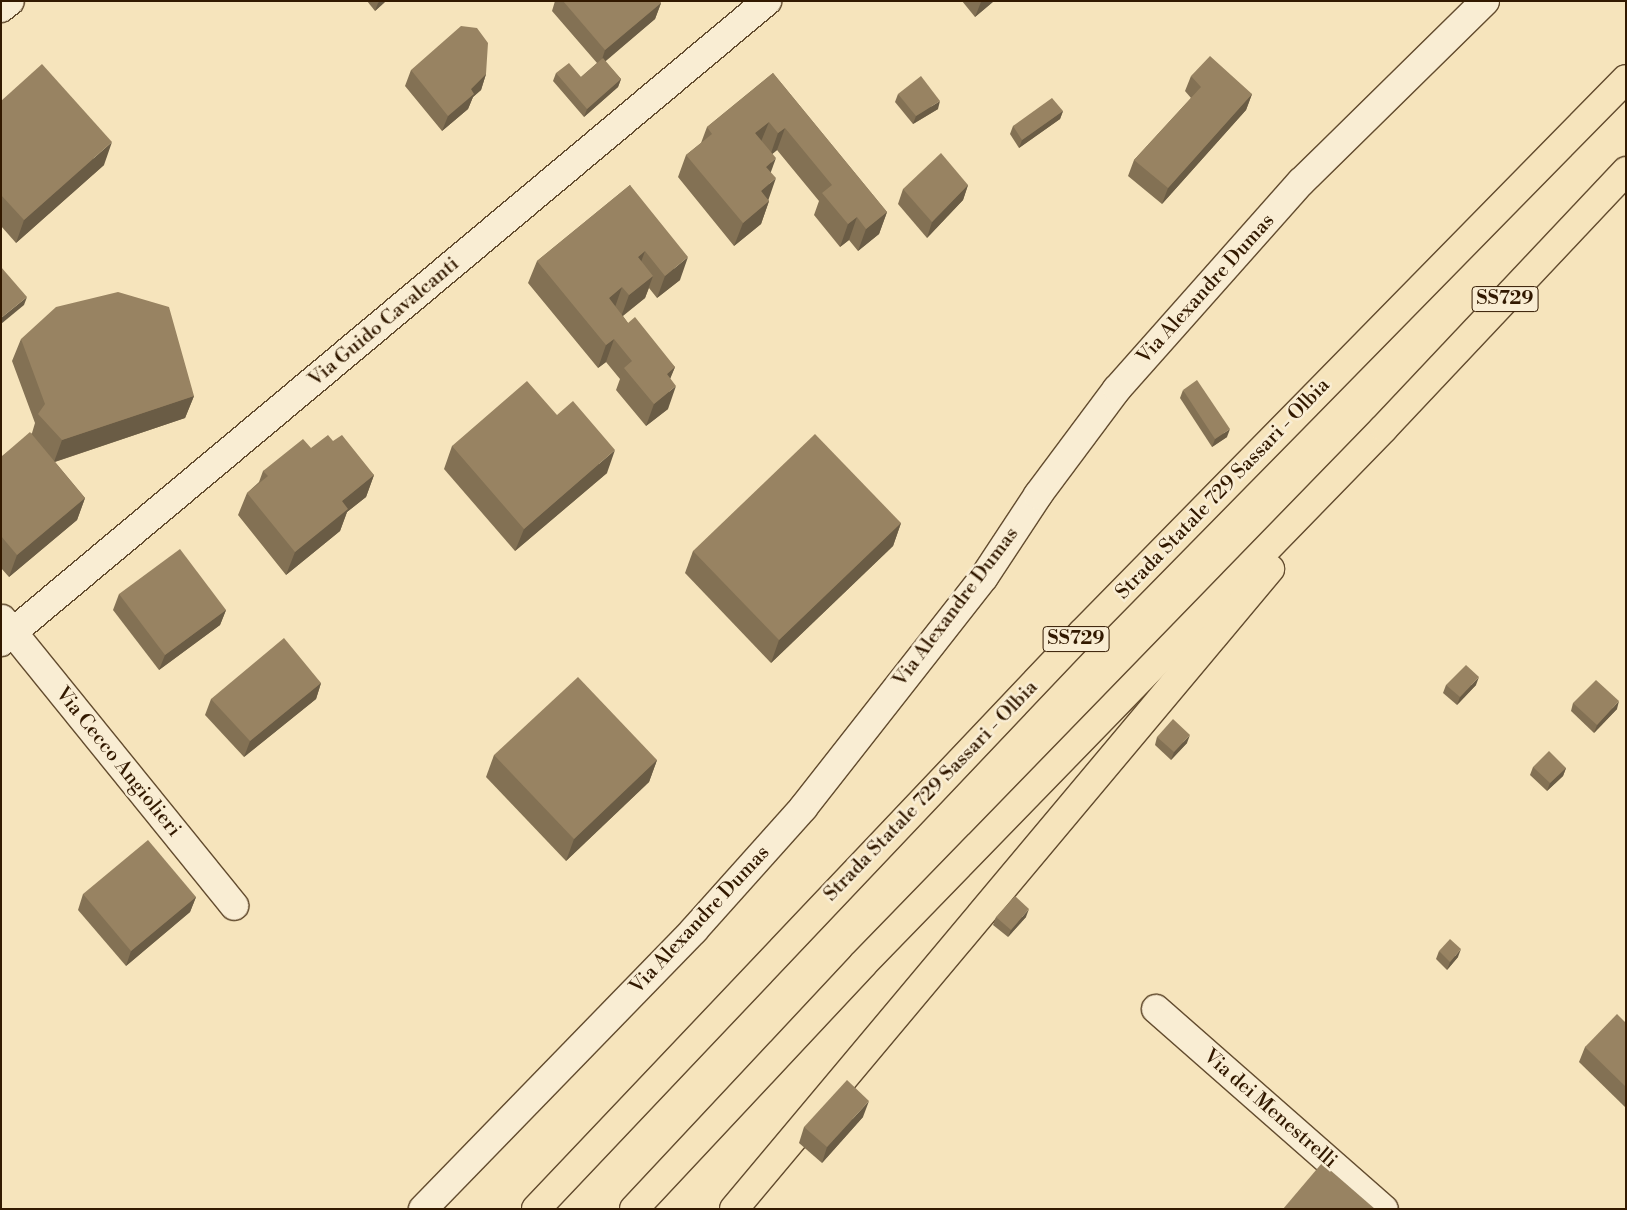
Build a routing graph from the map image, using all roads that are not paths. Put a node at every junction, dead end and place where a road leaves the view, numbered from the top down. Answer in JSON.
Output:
{"nodes":[{"id":1,"x":10,"y":1,"type":"edge"},
{"id":2,"x":1486,"y":1,"type":"edge"},
{"id":3,"x":762,"y":3,"type":"edge"},
{"id":4,"x":1,"y":8,"type":"edge"},
{"id":5,"x":1626,"y":79,"type":"edge"},
{"id":6,"x":1626,"y":171,"type":"edge"},
{"id":7,"x":1384,"y":428,"type":"junction"},
{"id":8,"x":5,"y":631,"type":"edge"},
{"id":9,"x":234,"y":906,"type":"dead end"},
{"id":10,"x":1156,"y":1009,"type":"dead end"},
{"id":11,"x":423,"y":1209,"type":"edge"},
{"id":12,"x":536,"y":1209,"type":"edge"},
{"id":13,"x":634,"y":1209,"type":"edge"},
{"id":14,"x":734,"y":1209,"type":"edge"},
{"id":15,"x":1384,"y":1209,"type":"edge"}],
"edges":[{"from":1,"to":4,"type":"street"},
{"from":2,"to":11,"type":"street","name":"Via Alexandre Dumas"},
{"from":3,"to":8,"type":"street","name":"Via Guido Cavalcanti"},
{"from":5,"to":12,"type":"highway","name":"Strada Statale 729 Sassari - Olbia","number":"SS729"},
{"from":6,"to":7,"type":"highway","number":"SS729"},
{"from":7,"to":13,"type":"highway","number":"SS729"},
{"from":7,"to":14,"type":"highway"},
{"from":8,"to":9,"type":"street","name":"Via Cecco Angiolieri"},
{"from":10,"to":15,"type":"street","name":"Via dei Menestrelli"}]}
